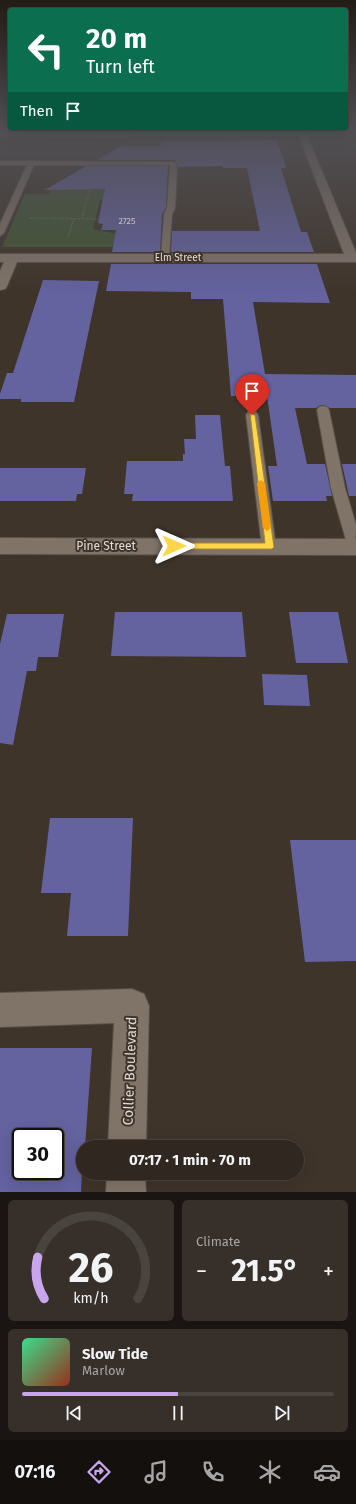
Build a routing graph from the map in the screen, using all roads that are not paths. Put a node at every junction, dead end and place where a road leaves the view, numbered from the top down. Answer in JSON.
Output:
{"nodes":[{"id":1,"x":21,"y":184,"type":"edge"},
{"id":2,"x":173,"y":184,"type":"edge"},
{"id":3,"x":323,"y":184,"type":"edge"},
{"id":4,"x":0,"y":234,"type":"edge"},
{"id":5,"x":6,"y":258,"type":"edge"},
{"id":6,"x":165,"y":258,"type":"junction"},
{"id":7,"x":354,"y":258,"type":"edge"},
{"id":8,"x":0,"y":286,"type":"edge"},
{"id":9,"x":323,"y":410,"type":"dead end"},
{"id":10,"x":252,"y":415,"type":"dead end"},
{"id":11,"x":0,"y":546,"type":"edge"},
{"id":12,"x":269,"y":547,"type":"junction"},
{"id":13,"x":355,"y":547,"type":"edge"},
{"id":14,"x":0,"y":1010,"type":"edge"},
{"id":15,"x":127,"y":1140,"type":"edge"},
{"id":16,"x":126,"y":1180,"type":"edge"},
{"id":17,"x":126,"y":1192,"type":"edge"}],
"edges":[{"from":1,"to":4,"type":"lane"},
{"from":2,"to":6,"type":"lane"},
{"from":3,"to":7,"type":"street"},
{"from":5,"to":6,"type":"street","name":"Elm Street"},
{"from":5,"to":8,"type":"street"},
{"from":6,"to":7,"type":"street","name":"Elm Street"},
{"from":9,"to":13,"type":"lane"},
{"from":10,"to":12,"type":"lane"},
{"from":11,"to":12,"type":"street","name":"Pine Street"},
{"from":12,"to":13,"type":"street","name":"Pine Street"},
{"from":14,"to":15,"type":"street","name":"Collier Boulevard"},
{"from":16,"to":17,"type":"street"}]}
